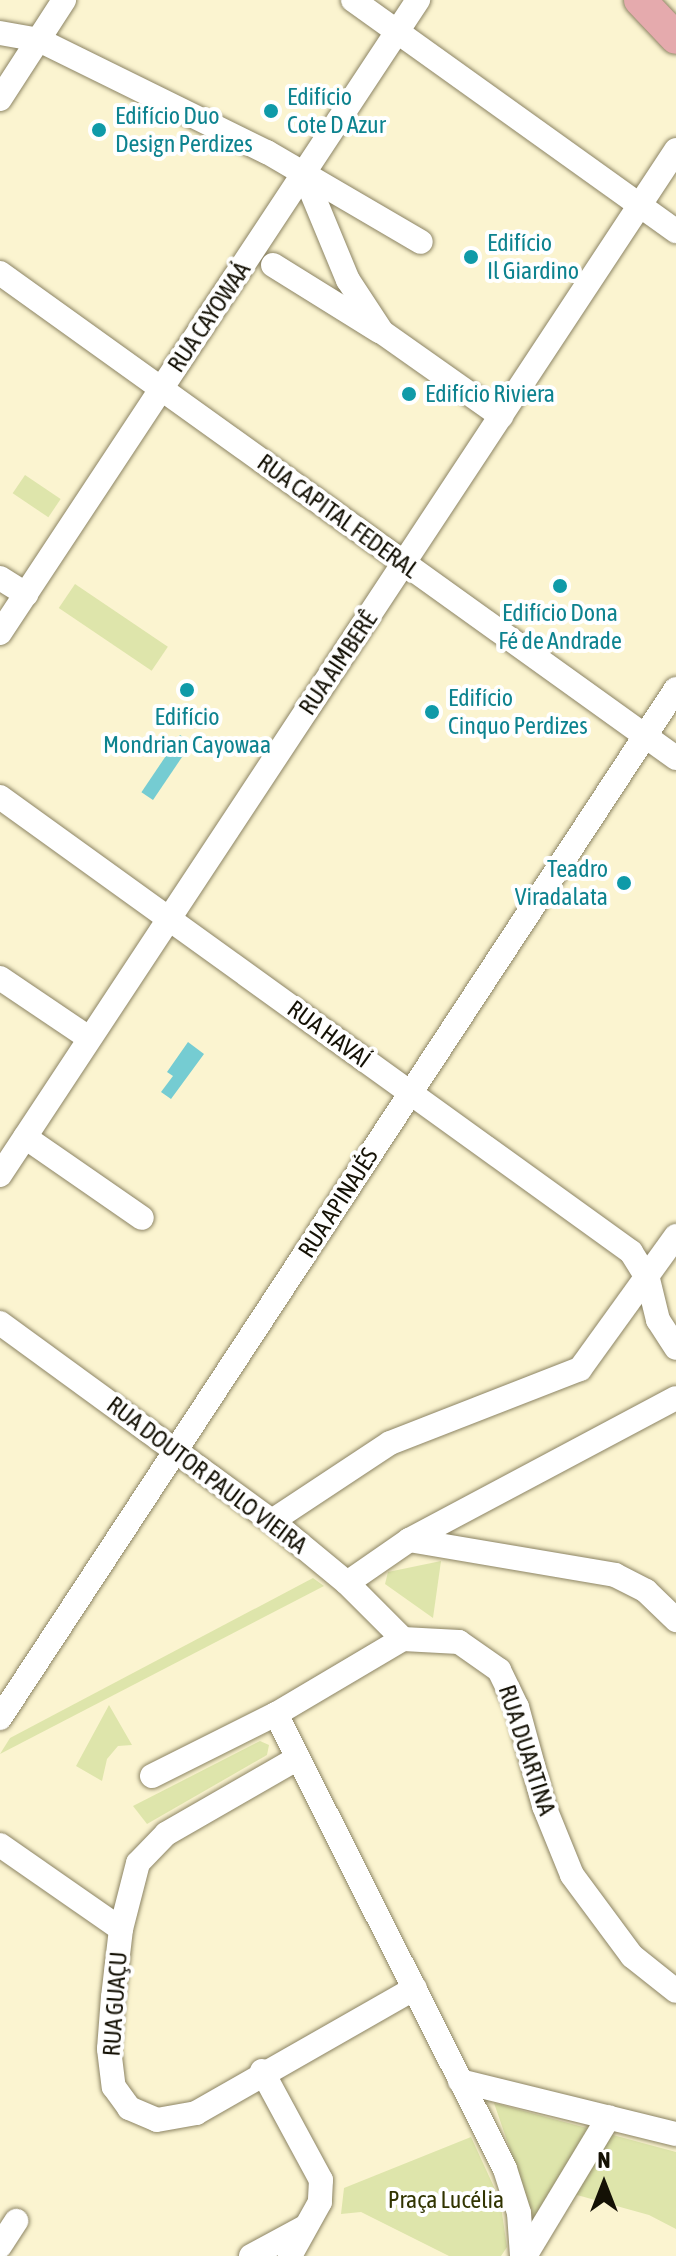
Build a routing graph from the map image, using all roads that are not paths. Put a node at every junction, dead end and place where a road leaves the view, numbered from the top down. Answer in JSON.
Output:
{"nodes":[{"id":1,"x":64,"y":0,"type":"edge"},
{"id":2,"x":353,"y":0,"type":"edge"},
{"id":3,"x":418,"y":0,"type":"edge"},
{"id":4,"x":640,"y":0,"type":"edge"},
{"id":5,"x":397,"y":32,"type":"junction"},
{"id":6,"x":0,"y":33,"type":"edge"},
{"id":7,"x":676,"y":38,"type":"edge"},
{"id":8,"x":39,"y":40,"type":"junction"},
{"id":9,"x":0,"y":99,"type":"edge"},
{"id":10,"x":676,"y":150,"type":"edge"},
{"id":11,"x":304,"y":174,"type":"junction"},
{"id":12,"x":639,"y":205,"type":"junction"},
{"id":13,"x":676,"y":231,"type":"edge"},
{"id":14,"x":421,"y":242,"type":"dead end"},
{"id":15,"x":273,"y":265,"type":"dead end"},
{"id":16,"x":0,"y":273,"type":"edge"},
{"id":17,"x":382,"y":332,"type":"junction"},
{"id":18,"x":161,"y":389,"type":"junction"},
{"id":19,"x":501,"y":416,"type":"junction"},
{"id":20,"x":404,"y":563,"type":"junction"},
{"id":21,"x":0,"y":578,"type":"edge"},
{"id":22,"x":26,"y":594,"type":"junction"},
{"id":23,"x":0,"y":633,"type":"edge"},
{"id":24,"x":676,"y":689,"type":"edge"},
{"id":25,"x":644,"y":736,"type":"junction"},
{"id":26,"x":676,"y":758,"type":"edge"},
{"id":27,"x":0,"y":797,"type":"edge"},
{"id":28,"x":168,"y":918,"type":"junction"},
{"id":29,"x":0,"y":978,"type":"edge"},
{"id":30,"x":89,"y":1038,"type":"junction"},
{"id":31,"x":411,"y":1092,"type":"junction"},
{"id":32,"x":25,"y":1137,"type":"junction"},
{"id":33,"x":0,"y":1175,"type":"edge"},
{"id":34,"x":142,"y":1218,"type":"dead end"},
{"id":35,"x":676,"y":1236,"type":"edge"},
{"id":36,"x":648,"y":1279,"type":"junction"},
{"id":37,"x":0,"y":1323,"type":"edge"},
{"id":38,"x":676,"y":1348,"type":"edge"},
{"id":39,"x":676,"y":1398,"type":"edge"},
{"id":40,"x":177,"y":1449,"type":"junction"},
{"id":41,"x":272,"y":1521,"type":"junction"},
{"id":42,"x":409,"y":1540,"type":"junction"},
{"id":43,"x":347,"y":1583,"type":"junction"},
{"id":44,"x":676,"y":1620,"type":"edge"},
{"id":45,"x":403,"y":1639,"type":"junction"},
{"id":46,"x":276,"y":1714,"type":"junction"},
{"id":47,"x":0,"y":1718,"type":"edge"},
{"id":48,"x":298,"y":1758,"type":"junction"},
{"id":49,"x":152,"y":1776,"type":"dead end"},
{"id":50,"x":0,"y":1845,"type":"edge"},
{"id":51,"x":121,"y":1929,"type":"junction"},
{"id":52,"x":415,"y":1988,"type":"junction"},
{"id":53,"x":676,"y":1991,"type":"edge"},
{"id":54,"x":262,"y":2071,"type":"junction"},
{"id":55,"x":460,"y":2081,"type":"junction"},
{"id":56,"x":609,"y":2117,"type":"junction"},
{"id":57,"x":676,"y":2134,"type":"edge"},
{"id":58,"x":16,"y":2221,"type":"dead end"},
{"id":59,"x":308,"y":2225,"type":"junction"},
{"id":60,"x":0,"y":2246,"type":"edge"},
{"id":61,"x":251,"y":2256,"type":"edge"},
{"id":62,"x":290,"y":2256,"type":"edge"},
{"id":63,"x":523,"y":2256,"type":"edge"}],
"edges":[{"from":1,"to":8,"type":"street"},
{"from":2,"to":5,"type":"street"},
{"from":3,"to":5,"type":"street","name":"RUA CAYOWAÁ"},
{"from":4,"to":7,"type":"main road"},
{"from":5,"to":11,"type":"street","name":"RUA CAYOWAÁ"},
{"from":5,"to":12,"type":"street"},
{"from":6,"to":8,"type":"street"},
{"from":8,"to":9,"type":"street"},
{"from":8,"to":11,"type":"street"},
{"from":10,"to":12,"type":"street","name":"RUA AIMBERÊ"},
{"from":11,"to":14,"type":"street"},
{"from":11,"to":17,"type":"street"},
{"from":11,"to":18,"type":"street","name":"RUA CAYOWAÁ"},
{"from":12,"to":13,"type":"street"},
{"from":12,"to":19,"type":"street","name":"RUA AIMBERÊ"},
{"from":15,"to":17,"type":"street"},
{"from":16,"to":18,"type":"street","name":"RUA CAPITAL FEDERAL"},
{"from":17,"to":19,"type":"street"},
{"from":18,"to":20,"type":"street","name":"RUA CAPITAL FEDERAL"},
{"from":18,"to":22,"type":"street","name":"RUA CAYOWAÁ"},
{"from":19,"to":20,"type":"street","name":"RUA AIMBERÊ"},
{"from":20,"to":25,"type":"street","name":"RUA CAPITAL FEDERAL"},
{"from":20,"to":28,"type":"street","name":"RUA AIMBERÊ"},
{"from":21,"to":22,"type":"street"},
{"from":22,"to":23,"type":"street","name":"RUA CAYOWAÁ"},
{"from":24,"to":25,"type":"street","name":"RUA APINAJÉS"},
{"from":25,"to":26,"type":"street","name":"RUA CAPITAL FEDERAL"},
{"from":25,"to":31,"type":"street","name":"RUA APINAJÉS"},
{"from":27,"to":28,"type":"street","name":"RUA HAVAÍ"},
{"from":28,"to":30,"type":"street","name":"RUA AIMBERÊ"},
{"from":28,"to":31,"type":"street","name":"RUA HAVAÍ"},
{"from":29,"to":30,"type":"street"},
{"from":30,"to":32,"type":"street","name":"RUA AIMBERÊ"},
{"from":31,"to":36,"type":"street","name":"RUA HAVAÍ"},
{"from":31,"to":40,"type":"street","name":"RUA APINAJÉS"},
{"from":32,"to":33,"type":"street","name":"RUA AIMBERÊ"},
{"from":32,"to":34,"type":"street"},
{"from":35,"to":36,"type":"street"},
{"from":36,"to":38,"type":"street"},
{"from":36,"to":41,"type":"street"},
{"from":37,"to":40,"type":"street","name":"RUA DOUTOR PAULO VIEIRA"},
{"from":39,"to":42,"type":"street"},
{"from":40,"to":41,"type":"street","name":"RUA DOUTOR PAULO VIEIRA"},
{"from":40,"to":47,"type":"street","name":"RUA APINAJÉS"},
{"from":41,"to":43,"type":"street","name":"RUA DOUTOR PAULO VIEIRA"},
{"from":42,"to":43,"type":"street"},
{"from":42,"to":44,"type":"street"},
{"from":43,"to":45,"type":"street","name":"RUA DOUTOR PAULO VIEIRA"},
{"from":45,"to":46,"type":"street"},
{"from":45,"to":53,"type":"street","name":"RUA DUARTINA"},
{"from":46,"to":48,"type":"street"},
{"from":46,"to":49,"type":"street"},
{"from":48,"to":51,"type":"street","name":"RUA GUAÇU"},
{"from":48,"to":52,"type":"street"},
{"from":50,"to":51,"type":"street"},
{"from":51,"to":54,"type":"street","name":"RUA GUAÇU"},
{"from":52,"to":54,"type":"street","name":"RUA GUAÇU"},
{"from":52,"to":55,"type":"street"},
{"from":54,"to":59,"type":"street"},
{"from":55,"to":56,"type":"street"},
{"from":55,"to":63,"type":"street"},
{"from":56,"to":57,"type":"street"},
{"from":56,"to":63,"type":"street"},
{"from":58,"to":60,"type":"street"},
{"from":59,"to":61,"type":"street"},
{"from":59,"to":62,"type":"street"}]}
